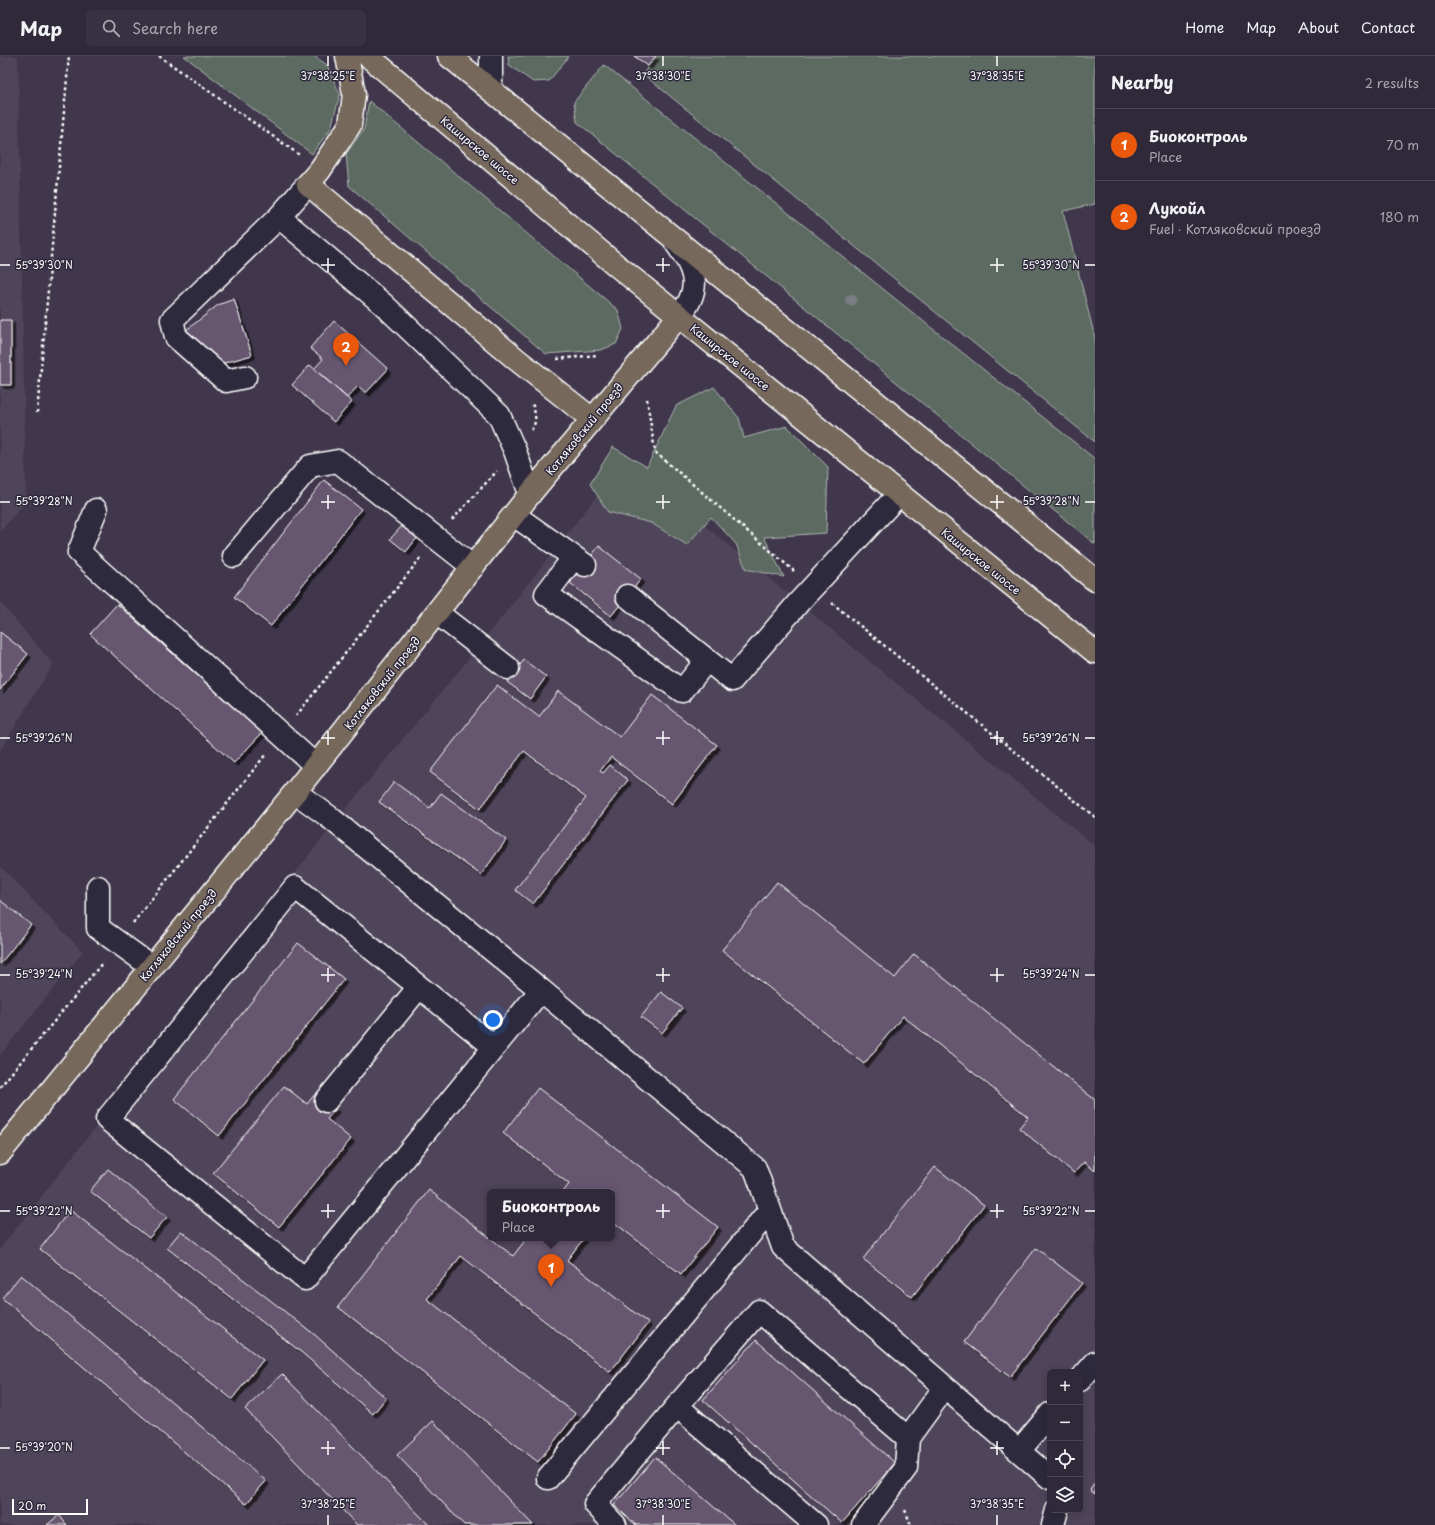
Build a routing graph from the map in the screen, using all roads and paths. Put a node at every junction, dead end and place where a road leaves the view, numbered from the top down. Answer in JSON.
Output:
{"nodes":[{"id":1,"x":69,"y":56,"type":"edge"},
{"id":2,"x":347,"y":56,"type":"edge"},
{"id":3,"x":368,"y":56,"type":"edge"},
{"id":4,"x":449,"y":56,"type":"edge"},
{"id":5,"x":491,"y":56,"type":"edge"},
{"id":6,"x":491,"y":90,"type":"junction"},
{"id":7,"x":308,"y":184,"type":"junction"},
{"id":8,"x":279,"y":217,"type":"junction"},
{"id":9,"x":674,"y":240,"type":"junction"},
{"id":10,"x":679,"y":316,"type":"junction"},
{"id":11,"x":245,"y":377,"type":"dead end"},
{"id":12,"x":647,"y":399,"type":"dead end"},
{"id":13,"x":38,"y":413,"type":"dead end"},
{"id":14,"x":592,"y":419,"type":"junction"},
{"id":15,"x":530,"y":494,"type":"junction"},
{"id":16,"x":899,"y":494,"type":"junction"},
{"id":17,"x":96,"y":510,"type":"dead end"},
{"id":18,"x":514,"y":515,"type":"junction"},
{"id":19,"x":234,"y":556,"type":"dead end"},
{"id":20,"x":473,"y":567,"type":"junction"},
{"id":21,"x":1095,"y":580,"type":"edge"},
{"id":22,"x":813,"y":588,"type":"junction"},
{"id":23,"x":627,"y":596,"type":"dead end"},
{"id":24,"x":437,"y":613,"type":"junction"},
{"id":25,"x":1095,"y":652,"type":"edge"},
{"id":26,"x":707,"y":660,"type":"junction"},
{"id":27,"x":508,"y":668,"type":"dead end"},
{"id":28,"x":316,"y":766,"type":"junction"},
{"id":29,"x":295,"y":792,"type":"junction"},
{"id":30,"x":1095,"y":817,"type":"edge"},
{"id":31,"x":98,"y":887,"type":"dead end"},
{"id":32,"x":152,"y":967,"type":"junction"},
{"id":33,"x":419,"y":986,"type":"junction"},
{"id":34,"x":541,"y":990,"type":"junction"},
{"id":35,"x":494,"y":1047,"type":"junction"},
{"id":36,"x":326,"y":1101,"type":"dead end"},
{"id":37,"x":0,"y":1153,"type":"edge"},
{"id":38,"x":770,"y":1210,"type":"junction"},
{"id":39,"x":1095,"y":1363,"type":"edge"},
{"id":40,"x":1083,"y":1377,"type":"edge"},
{"id":41,"x":945,"y":1387,"type":"junction"},
{"id":42,"x":677,"y":1406,"type":"junction"},
{"id":43,"x":1047,"y":1418,"type":"edge"},
{"id":44,"x":908,"y":1438,"type":"junction"},
{"id":45,"x":1019,"y":1451,"type":"junction"},
{"id":46,"x":1049,"y":1477,"type":"edge"},
{"id":47,"x":548,"y":1478,"type":"dead end"},
{"id":48,"x":1055,"y":1513,"type":"edge"},
{"id":49,"x":615,"y":1525,"type":"edge"},
{"id":50,"x":816,"y":1525,"type":"edge"},
{"id":51,"x":863,"y":1525,"type":"edge"},
{"id":52,"x":1053,"y":1525,"type":"edge"}],
"edges":[{"from":1,"to":13,"type":"path"},
{"from":2,"to":7,"type":"main road"},
{"from":3,"to":10,"type":"main road","name":"Каширское шоссе"},
{"from":4,"to":6,"type":"main road"},
{"from":5,"to":6,"type":"street"},
{"from":6,"to":9,"type":"main road"},
{"from":7,"to":8,"type":"street"},
{"from":7,"to":14,"type":"main road"},
{"from":8,"to":11,"type":"street"},
{"from":8,"to":15,"type":"street"},
{"from":9,"to":10,"type":"street","name":"Котляковский проезд"},
{"from":9,"to":21,"type":"main road"},
{"from":10,"to":14,"type":"main road","name":"Котляковский проезд"},
{"from":10,"to":16,"type":"main road","name":"Каширское шоссе"},
{"from":12,"to":22,"type":"path"},
{"from":14,"to":15,"type":"main road","name":"Котляковский проезд"},
{"from":15,"to":18,"type":"main road","name":"Котляковский проезд"},
{"from":16,"to":22,"type":"street"},
{"from":16,"to":25,"type":"main road","name":"Каширское шоссе"},
{"from":17,"to":28,"type":"street"},
{"from":18,"to":20,"type":"main road","name":"Котляковский проезд"},
{"from":18,"to":26,"type":"street"},
{"from":19,"to":20,"type":"street"},
{"from":20,"to":24,"type":"main road","name":"Котляковский проезд"},
{"from":22,"to":26,"type":"street"},
{"from":22,"to":30,"type":"path"},
{"from":23,"to":26,"type":"street"},
{"from":24,"to":27,"type":"street"},
{"from":24,"to":28,"type":"main road","name":"Котляковский проезд"},
{"from":28,"to":29,"type":"main road","name":"Котляковский проезд"},
{"from":29,"to":32,"type":"main road","name":"Котляковский проезд"},
{"from":29,"to":34,"type":"street"},
{"from":31,"to":32,"type":"street"},
{"from":32,"to":37,"type":"main road","name":"Котляковский проезд"},
{"from":33,"to":35,"type":"street"},
{"from":33,"to":35,"type":"street"},
{"from":33,"to":36,"type":"street"},
{"from":34,"to":35,"type":"street"},
{"from":34,"to":38,"type":"street"},
{"from":38,"to":41,"type":"street"},
{"from":38,"to":47,"type":"street"},
{"from":39,"to":40,"type":"street"},
{"from":41,"to":44,"type":"street"},
{"from":41,"to":45,"type":"street"},
{"from":42,"to":44,"type":"street"},
{"from":42,"to":49,"type":"street"},
{"from":42,"to":50,"type":"street"},
{"from":43,"to":45,"type":"street"},
{"from":44,"to":51,"type":"street"},
{"from":45,"to":46,"type":"street"},
{"from":48,"to":52,"type":"street"}]}
